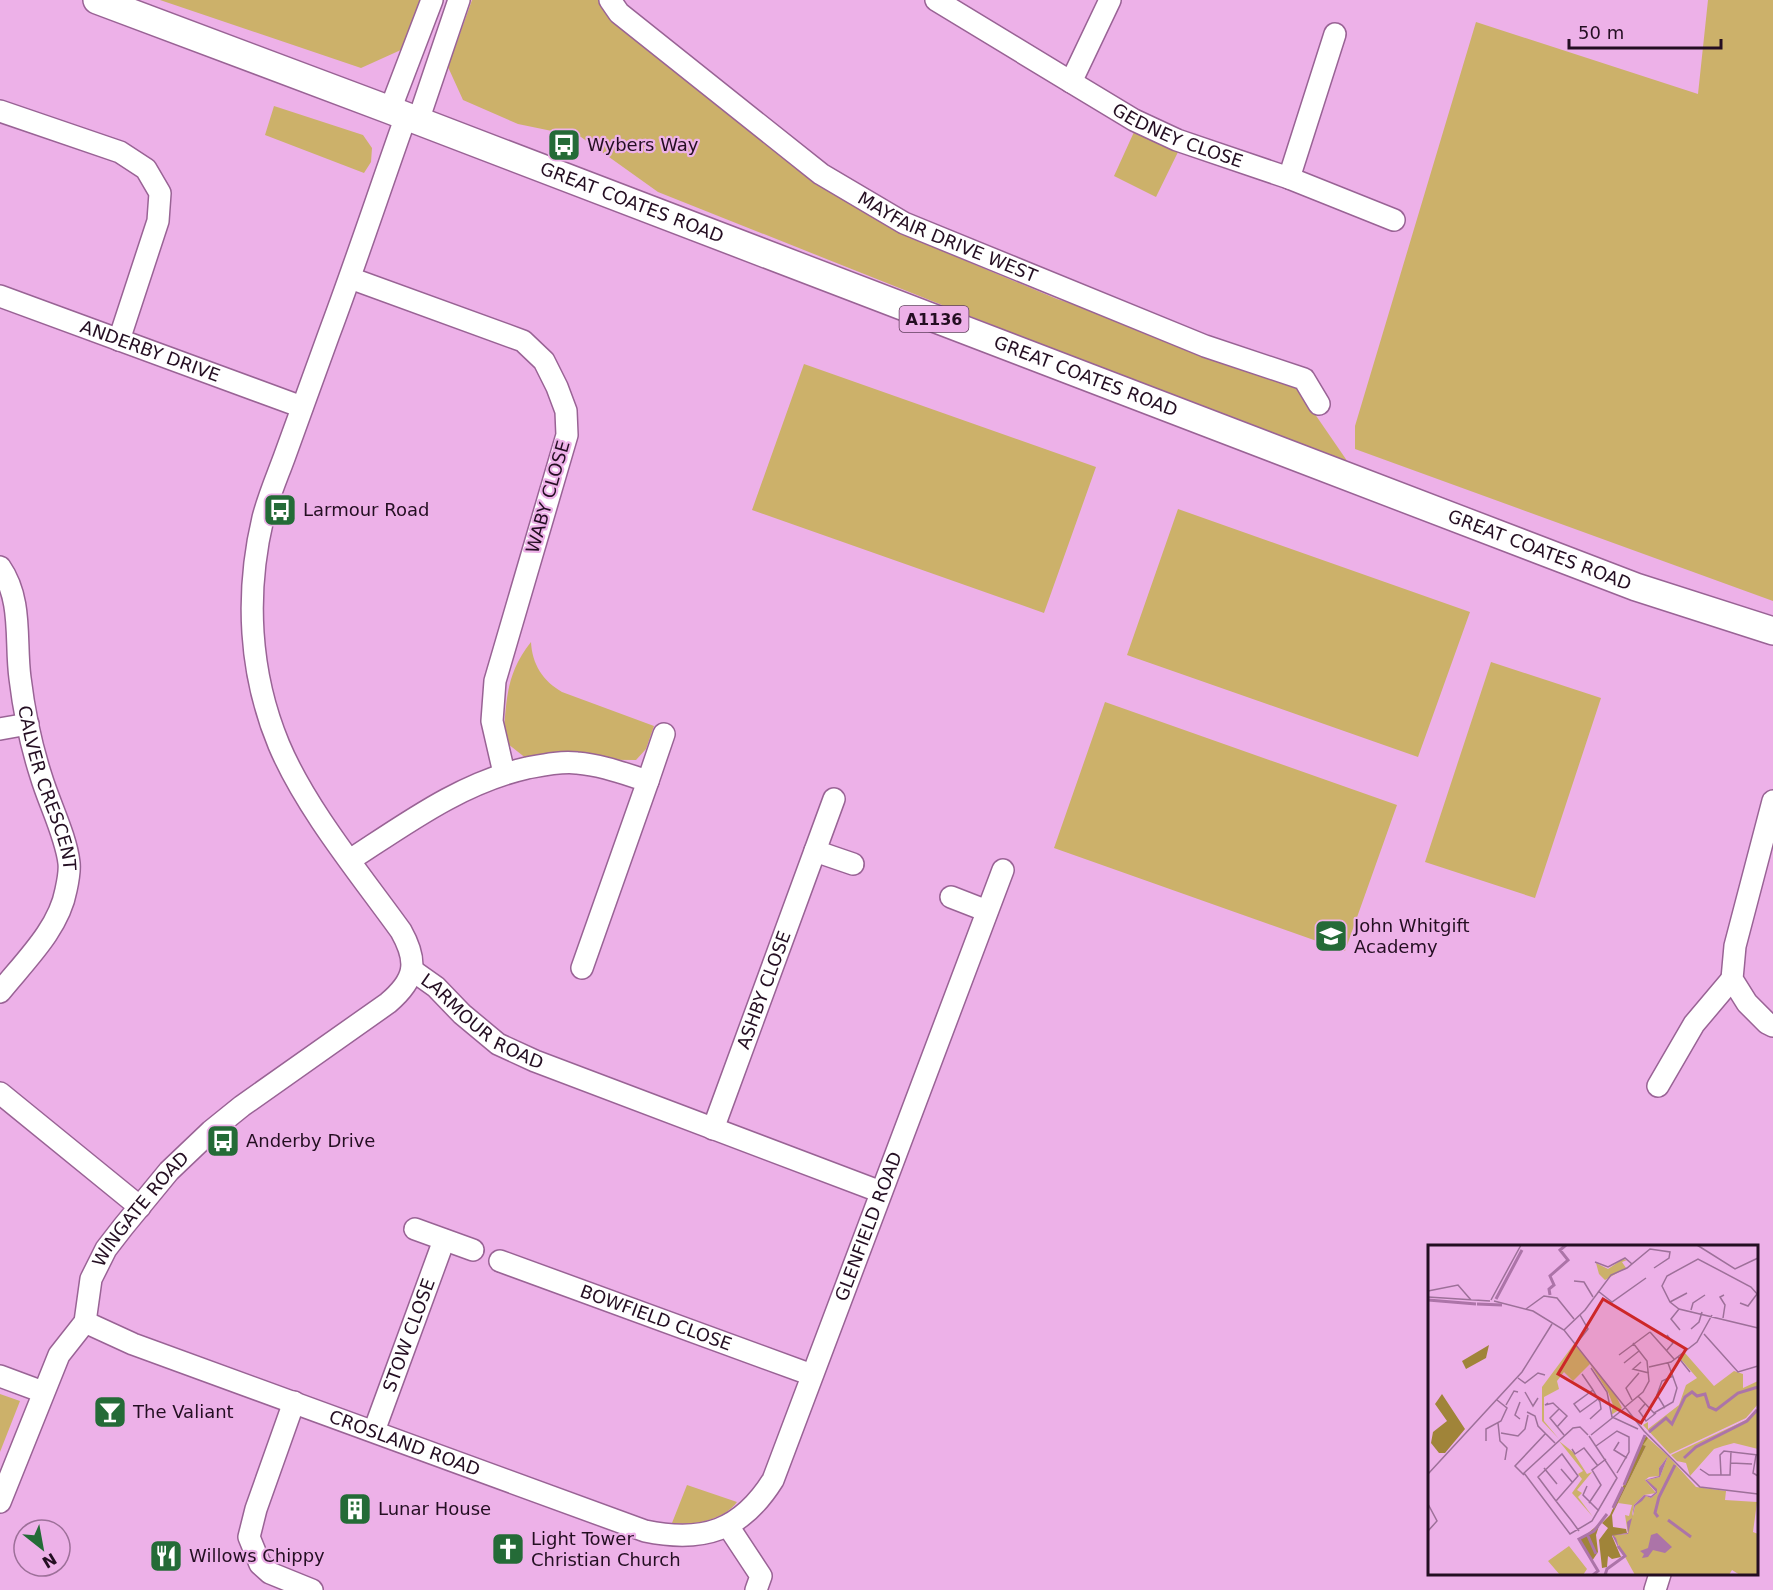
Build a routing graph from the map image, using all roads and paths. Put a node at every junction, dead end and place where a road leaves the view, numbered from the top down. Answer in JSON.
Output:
{"nodes":[{"id":1,"x":97,"y":0,"type":"edge"},
{"id":2,"x":432,"y":0,"type":"edge"},
{"id":3,"x":459,"y":0,"type":"edge"},
{"id":4,"x":610,"y":0,"type":"edge"},
{"id":5,"x":936,"y":0,"type":"edge"},
{"id":6,"x":1110,"y":0,"type":"edge"},
{"id":7,"x":1335,"y":34,"type":"dead end"},
{"id":8,"x":1071,"y":82,"type":"junction"},
{"id":9,"x":0,"y":111,"type":"edge"},
{"id":10,"x":405,"y":115,"type":"junction"},
{"id":11,"x":1289,"y":178,"type":"junction"},
{"id":12,"x":1394,"y":220,"type":"dead end"},
{"id":13,"x":350,"y":278,"type":"junction"},
{"id":14,"x":0,"y":296,"type":"edge"},
{"id":15,"x":119,"y":340,"type":"junction"},
{"id":16,"x":1319,"y":404,"type":"dead end"},
{"id":17,"x":302,"y":408,"type":"junction"},
{"id":18,"x":0,"y":567,"type":"edge"},
{"id":19,"x":1773,"y":631,"type":"edge"},
{"id":20,"x":28,"y":724,"type":"junction"},
{"id":21,"x":0,"y":729,"type":"edge"},
{"id":22,"x":664,"y":734,"type":"dead end"},
{"id":23,"x":504,"y":773,"type":"junction"},
{"id":24,"x":648,"y":781,"type":"junction"},
{"id":25,"x":834,"y":800,"type":"dead end"},
{"id":26,"x":1773,"y":801,"type":"edge"},
{"id":27,"x":815,"y":851,"type":"junction"},
{"id":28,"x":350,"y":860,"type":"junction"},
{"id":29,"x":853,"y":864,"type":"dead end"},
{"id":30,"x":1003,"y":870,"type":"dead end"},
{"id":31,"x":951,"y":897,"type":"dead end"},
{"id":32,"x":987,"y":911,"type":"junction"},
{"id":33,"x":582,"y":968,"type":"dead end"},
{"id":34,"x":412,"y":970,"type":"junction"},
{"id":35,"x":1732,"y":979,"type":"junction"},
{"id":36,"x":0,"y":992,"type":"edge"},
{"id":37,"x":1773,"y":1026,"type":"edge"},
{"id":38,"x":1658,"y":1086,"type":"dead end"},
{"id":39,"x":0,"y":1093,"type":"edge"},
{"id":40,"x":713,"y":1129,"type":"junction"},
{"id":41,"x":881,"y":1192,"type":"junction"},
{"id":42,"x":140,"y":1207,"type":"junction"},
{"id":43,"x":415,"y":1229,"type":"dead end"},
{"id":44,"x":444,"y":1240,"type":"junction"},
{"id":45,"x":473,"y":1250,"type":"dead end"},
{"id":46,"x":500,"y":1261,"type":"dead end"},
{"id":47,"x":85,"y":1322,"type":"junction"},
{"id":48,"x":812,"y":1375,"type":"junction"},
{"id":49,"x":0,"y":1376,"type":"edge"},
{"id":50,"x":43,"y":1392,"type":"junction"},
{"id":51,"x":294,"y":1402,"type":"junction"},
{"id":52,"x":375,"y":1431,"type":"junction"},
{"id":53,"x":0,"y":1502,"type":"edge"},
{"id":54,"x":728,"y":1526,"type":"junction"},
{"id":55,"x":1660,"y":1575,"type":"edge"},
{"id":56,"x":312,"y":1590,"type":"edge"},
{"id":57,"x":756,"y":1590,"type":"edge"},
{"id":58,"x":1655,"y":1590,"type":"edge"}],
"edges":[{"from":1,"to":10,"type":"main road","name":"GREAT COATES ROAD","number":"A1136"},
{"from":2,"to":10,"type":"street"},
{"from":3,"to":10,"type":"street"},
{"from":4,"to":16,"type":"street","name":"MAYFAIR DRIVE WEST"},
{"from":5,"to":8,"type":"street","name":"GEDNEY CLOSE"},
{"from":6,"to":8,"type":"street"},
{"from":7,"to":11,"type":"street"},
{"from":8,"to":11,"type":"street","name":"GEDNEY CLOSE"},
{"from":9,"to":15,"type":"street"},
{"from":10,"to":13,"type":"street","name":"LARMOUR ROAD"},
{"from":10,"to":19,"type":"main road","name":"GREAT COATES ROAD","number":"A1136"},
{"from":11,"to":12,"type":"street","name":"GEDNEY CLOSE"},
{"from":13,"to":17,"type":"street","name":"LARMOUR ROAD"},
{"from":13,"to":23,"type":"street","name":"WABY CLOSE"},
{"from":14,"to":15,"type":"street","name":"ANDERBY DRIVE"},
{"from":15,"to":17,"type":"street","name":"ANDERBY DRIVE"},
{"from":17,"to":28,"type":"street","name":"LARMOUR ROAD"},
{"from":18,"to":20,"type":"street","name":"CALVER CRESCENT"},
{"from":20,"to":21,"type":"street"},
{"from":20,"to":36,"type":"street","name":"CALVER CRESCENT"},
{"from":22,"to":24,"type":"street"},
{"from":23,"to":24,"type":"street"},
{"from":23,"to":28,"type":"street"},
{"from":24,"to":33,"type":"street"},
{"from":25,"to":27,"type":"street","name":"ASHBY CLOSE"},
{"from":26,"to":35,"type":"street"},
{"from":27,"to":29,"type":"street"},
{"from":27,"to":40,"type":"street","name":"ASHBY CLOSE"},
{"from":28,"to":34,"type":"street","name":"LARMOUR ROAD"},
{"from":30,"to":32,"type":"street","name":"GLENFIELD ROAD"},
{"from":31,"to":32,"type":"street"},
{"from":32,"to":41,"type":"street","name":"GLENFIELD ROAD"},
{"from":34,"to":40,"type":"street","name":"LARMOUR ROAD"},
{"from":34,"to":42,"type":"street","name":"WINGATE ROAD"},
{"from":35,"to":37,"type":"street"},
{"from":35,"to":38,"type":"street"},
{"from":39,"to":42,"type":"street"},
{"from":40,"to":41,"type":"street","name":"LARMOUR ROAD"},
{"from":41,"to":48,"type":"street","name":"GLENFIELD ROAD"},
{"from":42,"to":47,"type":"street","name":"WINGATE ROAD"},
{"from":43,"to":44,"type":"street"},
{"from":44,"to":45,"type":"street"},
{"from":44,"to":52,"type":"street","name":"STOW CLOSE"},
{"from":46,"to":48,"type":"street","name":"BOWFIELD CLOSE"},
{"from":47,"to":50,"type":"street"},
{"from":47,"to":51,"type":"street","name":"CROSLAND ROAD"},
{"from":48,"to":54,"type":"street","name":"GLENFIELD ROAD"},
{"from":49,"to":50,"type":"street"},
{"from":50,"to":53,"type":"street"},
{"from":51,"to":52,"type":"street","name":"CROSLAND ROAD"},
{"from":51,"to":56,"type":"street"},
{"from":52,"to":54,"type":"street","name":"CROSLAND ROAD"},
{"from":54,"to":57,"type":"street"},
{"from":55,"to":58,"type":"street"}]}
